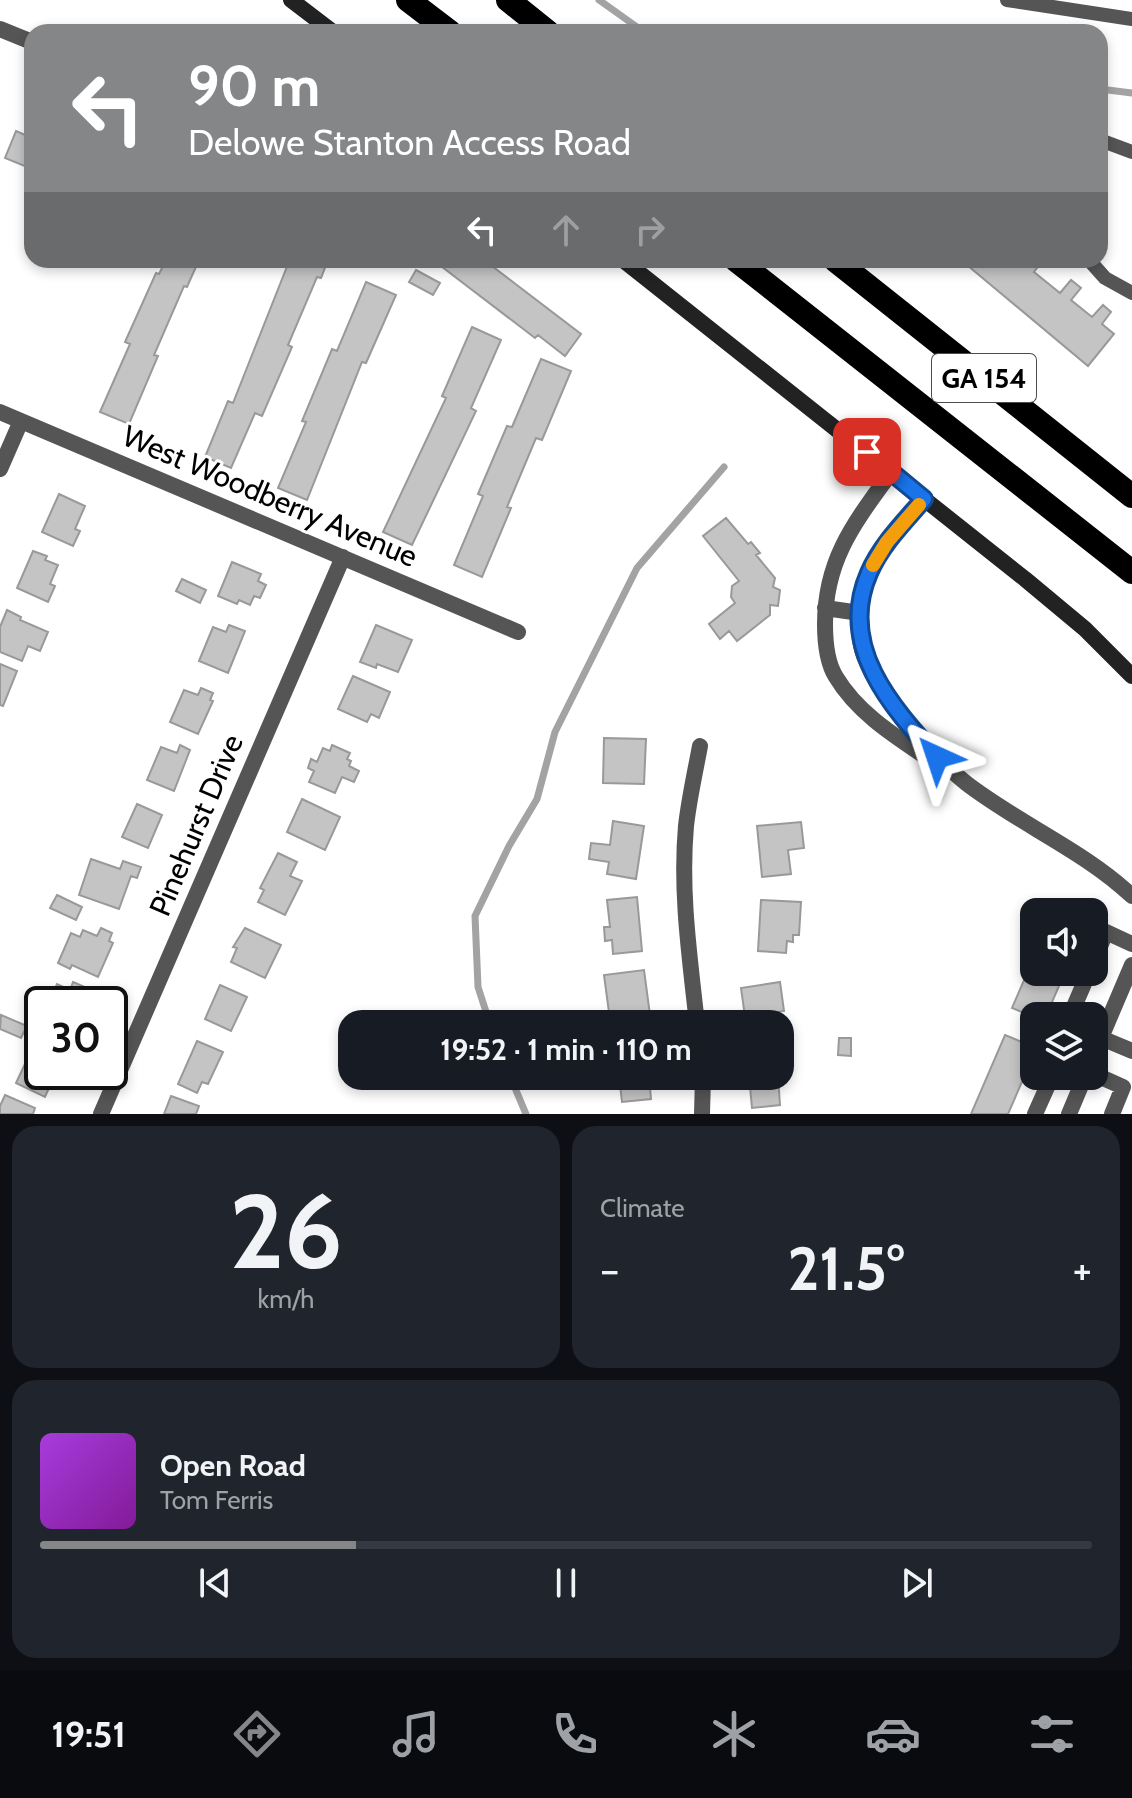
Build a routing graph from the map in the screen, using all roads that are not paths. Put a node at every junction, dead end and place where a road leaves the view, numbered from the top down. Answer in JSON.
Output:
{"nodes":[{"id":1,"x":291,"y":0,"type":"edge"},
{"id":2,"x":408,"y":0,"type":"edge"},
{"id":3,"x":508,"y":0,"type":"edge"},
{"id":4,"x":1007,"y":0,"type":"edge"},
{"id":5,"x":1132,"y":19,"type":"edge"},
{"id":6,"x":322,"y":24,"type":"edge"},
{"id":7,"x":440,"y":24,"type":"edge"},
{"id":8,"x":538,"y":24,"type":"edge"},
{"id":9,"x":0,"y":29,"type":"edge"},
{"id":10,"x":24,"y":39,"type":"edge"},
{"id":11,"x":1108,"y":143,"type":"edge"},
{"id":12,"x":1132,"y":152,"type":"edge"},
{"id":13,"x":633,"y":268,"type":"edge"},
{"id":14,"x":746,"y":268,"type":"edge"},
{"id":15,"x":845,"y":268,"type":"edge"},
{"id":16,"x":1096,"y":268,"type":"edge"},
{"id":17,"x":1132,"y":293,"type":"edge"},
{"id":18,"x":0,"y":412,"type":"edge"},
{"id":19,"x":21,"y":421,"type":"junction"},
{"id":20,"x":0,"y":469,"type":"edge"},
{"id":21,"x":892,"y":471,"type":"junction"},
{"id":22,"x":1132,"y":496,"type":"edge"},
{"id":23,"x":924,"y":499,"type":"junction"},
{"id":24,"x":343,"y":557,"type":"junction"},
{"id":25,"x":1132,"y":572,"type":"edge"},
{"id":26,"x":825,"y":608,"type":"junction"},
{"id":27,"x":860,"y":613,"type":"junction"},
{"id":28,"x":518,"y":632,"type":"dead end"},
{"id":29,"x":1132,"y":676,"type":"edge"},
{"id":30,"x":700,"y":746,"type":"dead end"},
{"id":31,"x":951,"y":769,"type":"junction"},
{"id":32,"x":1132,"y":896,"type":"edge"},
{"id":33,"x":1108,"y":933,"type":"edge"},
{"id":34,"x":1132,"y":944,"type":"edge"},
{"id":35,"x":1132,"y":965,"type":"edge"},
{"id":36,"x":696,"y":1010,"type":"edge"},
{"id":37,"x":1108,"y":1015,"type":"edge"},
{"id":38,"x":1108,"y":1040,"type":"edge"},
{"id":39,"x":1132,"y":1051,"type":"edge"},
{"id":40,"x":1108,"y":1080,"type":"edge"},
{"id":41,"x":703,"y":1090,"type":"edge"},
{"id":42,"x":1046,"y":1090,"type":"edge"},
{"id":43,"x":1079,"y":1090,"type":"edge"},
{"id":44,"x":101,"y":1114,"type":"edge"},
{"id":45,"x":702,"y":1114,"type":"edge"},
{"id":46,"x":1035,"y":1114,"type":"edge"},
{"id":47,"x":1069,"y":1114,"type":"edge"},
{"id":48,"x":1112,"y":1114,"type":"edge"}],
"edges":[{"from":1,"to":6,"type":"street"},
{"from":2,"to":7,"type":"highway"},
{"from":3,"to":8,"type":"highway"},
{"from":4,"to":5,"type":"lane"},
{"from":9,"to":10,"type":"street"},
{"from":11,"to":12,"type":"lane"},
{"from":13,"to":21,"type":"street"},
{"from":14,"to":25,"type":"highway","number":"GA 154"},
{"from":15,"to":22,"type":"highway","number":"GA 154"},
{"from":16,"to":17,"type":"lane"},
{"from":18,"to":19,"type":"street","name":"West Woodberry Avenue"},
{"from":19,"to":20,"type":"street"},
{"from":19,"to":24,"type":"street","name":"West Woodberry Avenue"},
{"from":21,"to":23,"type":"street"},
{"from":21,"to":26,"type":"street"},
{"from":23,"to":27,"type":"street"},
{"from":23,"to":29,"type":"street"},
{"from":24,"to":28,"type":"street","name":"West Woodberry Avenue"},
{"from":24,"to":44,"type":"street","name":"Pinehurst Drive"},
{"from":26,"to":27,"type":"street"},
{"from":26,"to":31,"type":"street"},
{"from":27,"to":31,"type":"street"},
{"from":30,"to":36,"type":"street"},
{"from":31,"to":32,"type":"street"},
{"from":33,"to":34,"type":"street"},
{"from":35,"to":37,"type":"street"},
{"from":38,"to":39,"type":"street"},
{"from":40,"to":48,"type":"street"},
{"from":41,"to":45,"type":"street"},
{"from":42,"to":46,"type":"street"},
{"from":43,"to":47,"type":"street"}]}
